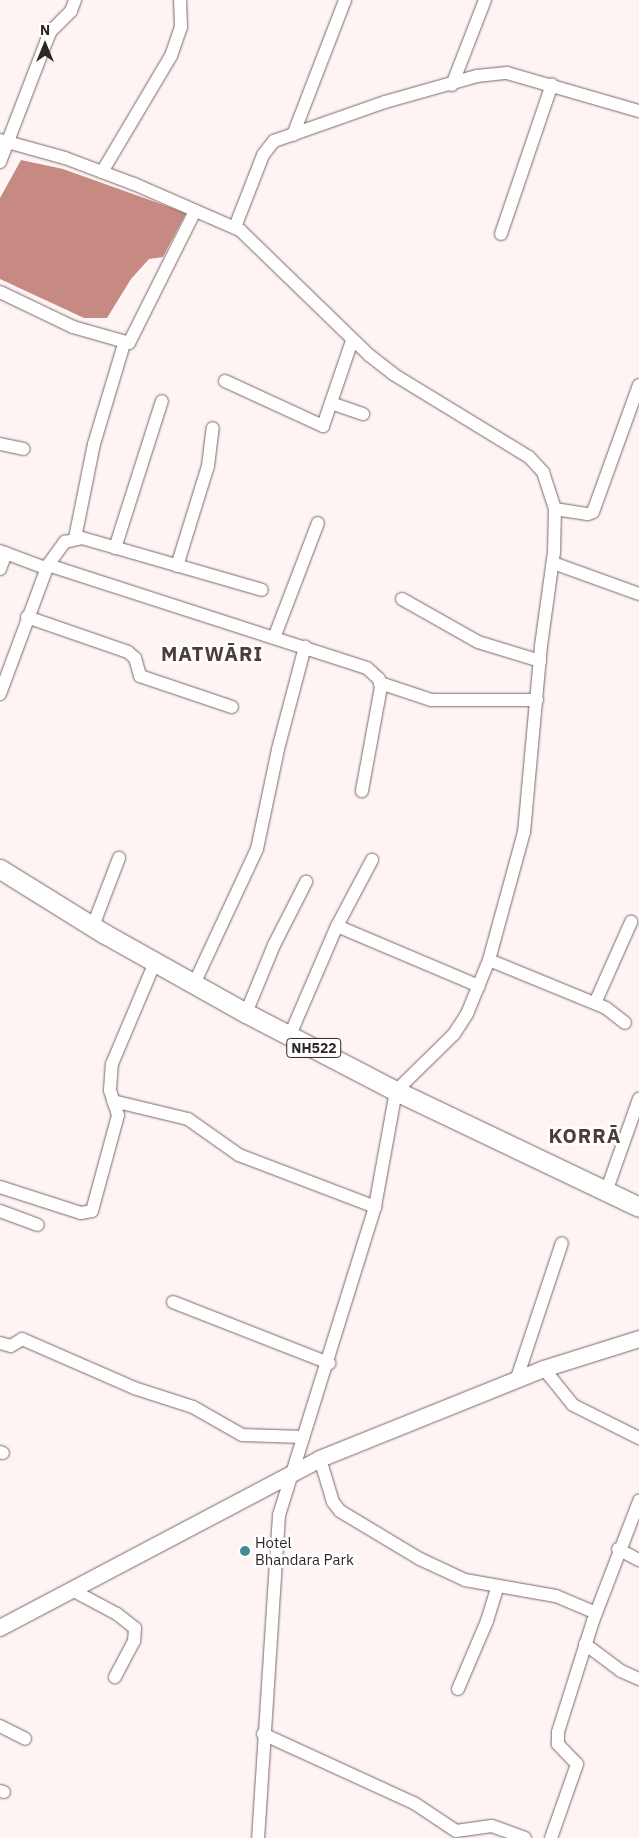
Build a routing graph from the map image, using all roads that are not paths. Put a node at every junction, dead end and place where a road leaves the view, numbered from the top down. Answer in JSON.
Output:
{"nodes":[{"id":1,"x":75,"y":0,"type":"edge"},
{"id":2,"x":180,"y":0,"type":"edge"},
{"id":3,"x":345,"y":0,"type":"edge"},
{"id":4,"x":485,"y":0,"type":"edge"},
{"id":5,"x":552,"y":84,"type":"junction"},
{"id":6,"x":452,"y":85,"type":"junction"},
{"id":7,"x":639,"y":110,"type":"edge"},
{"id":8,"x":292,"y":134,"type":"junction"},
{"id":9,"x":4,"y":141,"type":"edge"},
{"id":10,"x":0,"y":162,"type":"edge"},
{"id":11,"x":102,"y":172,"type":"junction"},
{"id":12,"x":195,"y":211,"type":"junction"},
{"id":13,"x":235,"y":228,"type":"junction"},
{"id":14,"x":501,"y":234,"type":"dead end"},
{"id":15,"x":0,"y":292,"type":"edge"},
{"id":16,"x":352,"y":341,"type":"junction"},
{"id":17,"x":124,"y":344,"type":"junction"},
{"id":18,"x":225,"y":381,"type":"dead end"},
{"id":19,"x":639,"y":385,"type":"edge"},
{"id":20,"x":162,"y":401,"type":"dead end"},
{"id":21,"x":331,"y":402,"type":"junction"},
{"id":22,"x":363,"y":414,"type":"dead end"},
{"id":23,"x":213,"y":428,"type":"dead end"},
{"id":24,"x":0,"y":444,"type":"edge"},
{"id":25,"x":23,"y":449,"type":"dead end"},
{"id":26,"x":555,"y":509,"type":"junction"},
{"id":27,"x":318,"y":523,"type":"dead end"},
{"id":28,"x":75,"y":538,"type":"junction"},
{"id":29,"x":115,"y":548,"type":"junction"},
{"id":30,"x":3,"y":552,"type":"edge"},
{"id":31,"x":553,"y":563,"type":"junction"},
{"id":32,"x":46,"y":566,"type":"junction"},
{"id":33,"x":177,"y":566,"type":"junction"},
{"id":34,"x":0,"y":569,"type":"edge"},
{"id":35,"x":262,"y":590,"type":"dead end"},
{"id":36,"x":639,"y":594,"type":"edge"},
{"id":37,"x":402,"y":599,"type":"dead end"},
{"id":38,"x":27,"y":617,"type":"junction"},
{"id":39,"x":274,"y":638,"type":"junction"},
{"id":40,"x":305,"y":647,"type":"junction"},
{"id":41,"x":540,"y":661,"type":"junction"},
{"id":42,"x":380,"y":683,"type":"junction"},
{"id":43,"x":0,"y":694,"type":"edge"},
{"id":44,"x":537,"y":700,"type":"junction"},
{"id":45,"x":232,"y":707,"type":"dead end"},
{"id":46,"x":362,"y":791,"type":"dead end"},
{"id":47,"x":119,"y":858,"type":"dead end"},
{"id":48,"x":372,"y":860,"type":"dead end"},
{"id":49,"x":0,"y":869,"type":"edge"},
{"id":50,"x":306,"y":882,"type":"dead end"},
{"id":51,"x":630,"y":922,"type":"dead end"},
{"id":52,"x":93,"y":926,"type":"junction"},
{"id":53,"x":337,"y":926,"type":"junction"},
{"id":54,"x":489,"y":960,"type":"junction"},
{"id":55,"x":155,"y":962,"type":"junction"},
{"id":56,"x":194,"y":984,"type":"junction"},
{"id":57,"x":479,"y":986,"type":"junction"},
{"id":58,"x":595,"y":1003,"type":"junction"},
{"id":59,"x":246,"y":1013,"type":"junction"},
{"id":60,"x":625,"y":1023,"type":"dead end"},
{"id":61,"x":290,"y":1035,"type":"junction"},
{"id":62,"x":396,"y":1091,"type":"junction"},
{"id":63,"x":639,"y":1100,"type":"edge"},
{"id":64,"x":113,"y":1102,"type":"junction"},
{"id":65,"x":0,"y":1187,"type":"edge"},
{"id":66,"x":606,"y":1192,"type":"junction"},
{"id":67,"x":639,"y":1207,"type":"edge"},
{"id":68,"x":376,"y":1208,"type":"junction"},
{"id":69,"x":0,"y":1211,"type":"edge"},
{"id":70,"x":38,"y":1225,"type":"dead end"},
{"id":71,"x":562,"y":1243,"type":"dead end"},
{"id":72,"x":173,"y":1302,"type":"dead end"},
{"id":73,"x":639,"y":1339,"type":"edge"},
{"id":74,"x":0,"y":1343,"type":"edge"},
{"id":75,"x":329,"y":1363,"type":"junction"},
{"id":76,"x":544,"y":1369,"type":"junction"},
{"id":77,"x":516,"y":1381,"type":"junction"},
{"id":78,"x":303,"y":1438,"type":"junction"},
{"id":79,"x":639,"y":1438,"type":"edge"},
{"id":80,"x":320,"y":1459,"type":"junction"},
{"id":81,"x":289,"y":1477,"type":"junction"},
{"id":82,"x":639,"y":1501,"type":"edge"},
{"id":83,"x":618,"y":1549,"type":"junction"},
{"id":84,"x":639,"y":1560,"type":"edge"},
{"id":85,"x":497,"y":1588,"type":"junction"},
{"id":86,"x":72,"y":1590,"type":"junction"},
{"id":87,"x":596,"y":1613,"type":"junction"},
{"id":88,"x":0,"y":1628,"type":"edge"},
{"id":89,"x":585,"y":1644,"type":"junction"},
{"id":90,"x":115,"y":1677,"type":"dead end"},
{"id":91,"x":639,"y":1679,"type":"edge"},
{"id":92,"x":458,"y":1689,"type":"dead end"},
{"id":93,"x":0,"y":1726,"type":"edge"},
{"id":94,"x":263,"y":1734,"type":"junction"},
{"id":95,"x":25,"y":1739,"type":"dead end"},
{"id":96,"x":258,"y":1838,"type":"edge"},
{"id":97,"x":524,"y":1838,"type":"edge"},
{"id":98,"x":551,"y":1838,"type":"edge"}],
"edges":[{"from":1,"to":9,"type":"street"},
{"from":2,"to":11,"type":"street"},
{"from":3,"to":8,"type":"street"},
{"from":4,"to":6,"type":"street"},
{"from":5,"to":6,"type":"street"},
{"from":5,"to":7,"type":"street"},
{"from":5,"to":14,"type":"street"},
{"from":6,"to":8,"type":"street"},
{"from":8,"to":13,"type":"street"},
{"from":9,"to":10,"type":"street"},
{"from":9,"to":11,"type":"street"},
{"from":11,"to":12,"type":"street"},
{"from":12,"to":13,"type":"street"},
{"from":12,"to":17,"type":"street"},
{"from":13,"to":16,"type":"street"},
{"from":15,"to":17,"type":"street"},
{"from":16,"to":21,"type":"street"},
{"from":16,"to":26,"type":"street"},
{"from":17,"to":28,"type":"street"},
{"from":18,"to":21,"type":"street"},
{"from":19,"to":26,"type":"street"},
{"from":20,"to":29,"type":"street"},
{"from":21,"to":22,"type":"street"},
{"from":23,"to":33,"type":"street"},
{"from":24,"to":25,"type":"street"},
{"from":26,"to":31,"type":"street"},
{"from":27,"to":39,"type":"street"},
{"from":28,"to":29,"type":"street"},
{"from":28,"to":32,"type":"street"},
{"from":29,"to":33,"type":"street"},
{"from":30,"to":32,"type":"street"},
{"from":30,"to":34,"type":"street"},
{"from":31,"to":36,"type":"street"},
{"from":31,"to":41,"type":"street"},
{"from":32,"to":38,"type":"street"},
{"from":32,"to":39,"type":"street"},
{"from":33,"to":35,"type":"street"},
{"from":37,"to":41,"type":"street"},
{"from":38,"to":43,"type":"street"},
{"from":38,"to":45,"type":"street"},
{"from":39,"to":40,"type":"street"},
{"from":40,"to":42,"type":"street"},
{"from":40,"to":56,"type":"street"},
{"from":41,"to":44,"type":"street"},
{"from":42,"to":44,"type":"street"},
{"from":42,"to":46,"type":"street"},
{"from":44,"to":54,"type":"street"},
{"from":47,"to":52,"type":"street"},
{"from":48,"to":53,"type":"street"},
{"from":49,"to":52,"type":"highway","number":"NH522"},
{"from":50,"to":59,"type":"street"},
{"from":51,"to":58,"type":"street"},
{"from":52,"to":55,"type":"highway","number":"NH522"},
{"from":53,"to":57,"type":"street"},
{"from":53,"to":61,"type":"street"},
{"from":54,"to":57,"type":"street"},
{"from":54,"to":58,"type":"street"},
{"from":55,"to":56,"type":"highway","number":"NH522"},
{"from":55,"to":64,"type":"street"},
{"from":56,"to":59,"type":"highway","number":"NH522"},
{"from":57,"to":62,"type":"street"},
{"from":58,"to":60,"type":"street"},
{"from":59,"to":61,"type":"highway","number":"NH522"},
{"from":61,"to":62,"type":"highway","number":"NH522"},
{"from":62,"to":66,"type":"highway","number":"NH522"},
{"from":62,"to":68,"type":"street"},
{"from":63,"to":66,"type":"street"},
{"from":64,"to":65,"type":"street"},
{"from":64,"to":68,"type":"street"},
{"from":66,"to":67,"type":"highway","number":"NH522"},
{"from":68,"to":75,"type":"street"},
{"from":69,"to":70,"type":"street"},
{"from":71,"to":77,"type":"street"},
{"from":72,"to":75,"type":"street"},
{"from":73,"to":76,"type":"main road"},
{"from":74,"to":78,"type":"street"},
{"from":75,"to":78,"type":"street"},
{"from":76,"to":77,"type":"main road"},
{"from":76,"to":79,"type":"street"},
{"from":77,"to":80,"type":"main road"},
{"from":78,"to":81,"type":"street"},
{"from":80,"to":81,"type":"main road"},
{"from":80,"to":85,"type":"street"},
{"from":81,"to":86,"type":"main road"},
{"from":81,"to":94,"type":"street"},
{"from":82,"to":83,"type":"street"},
{"from":83,"to":84,"type":"street"},
{"from":83,"to":87,"type":"street"},
{"from":85,"to":87,"type":"street"},
{"from":85,"to":92,"type":"street"},
{"from":86,"to":88,"type":"main road"},
{"from":86,"to":90,"type":"street"},
{"from":87,"to":89,"type":"street"},
{"from":89,"to":91,"type":"street"},
{"from":89,"to":98,"type":"street"},
{"from":93,"to":95,"type":"street"},
{"from":94,"to":96,"type":"street"},
{"from":94,"to":97,"type":"street"}]}
